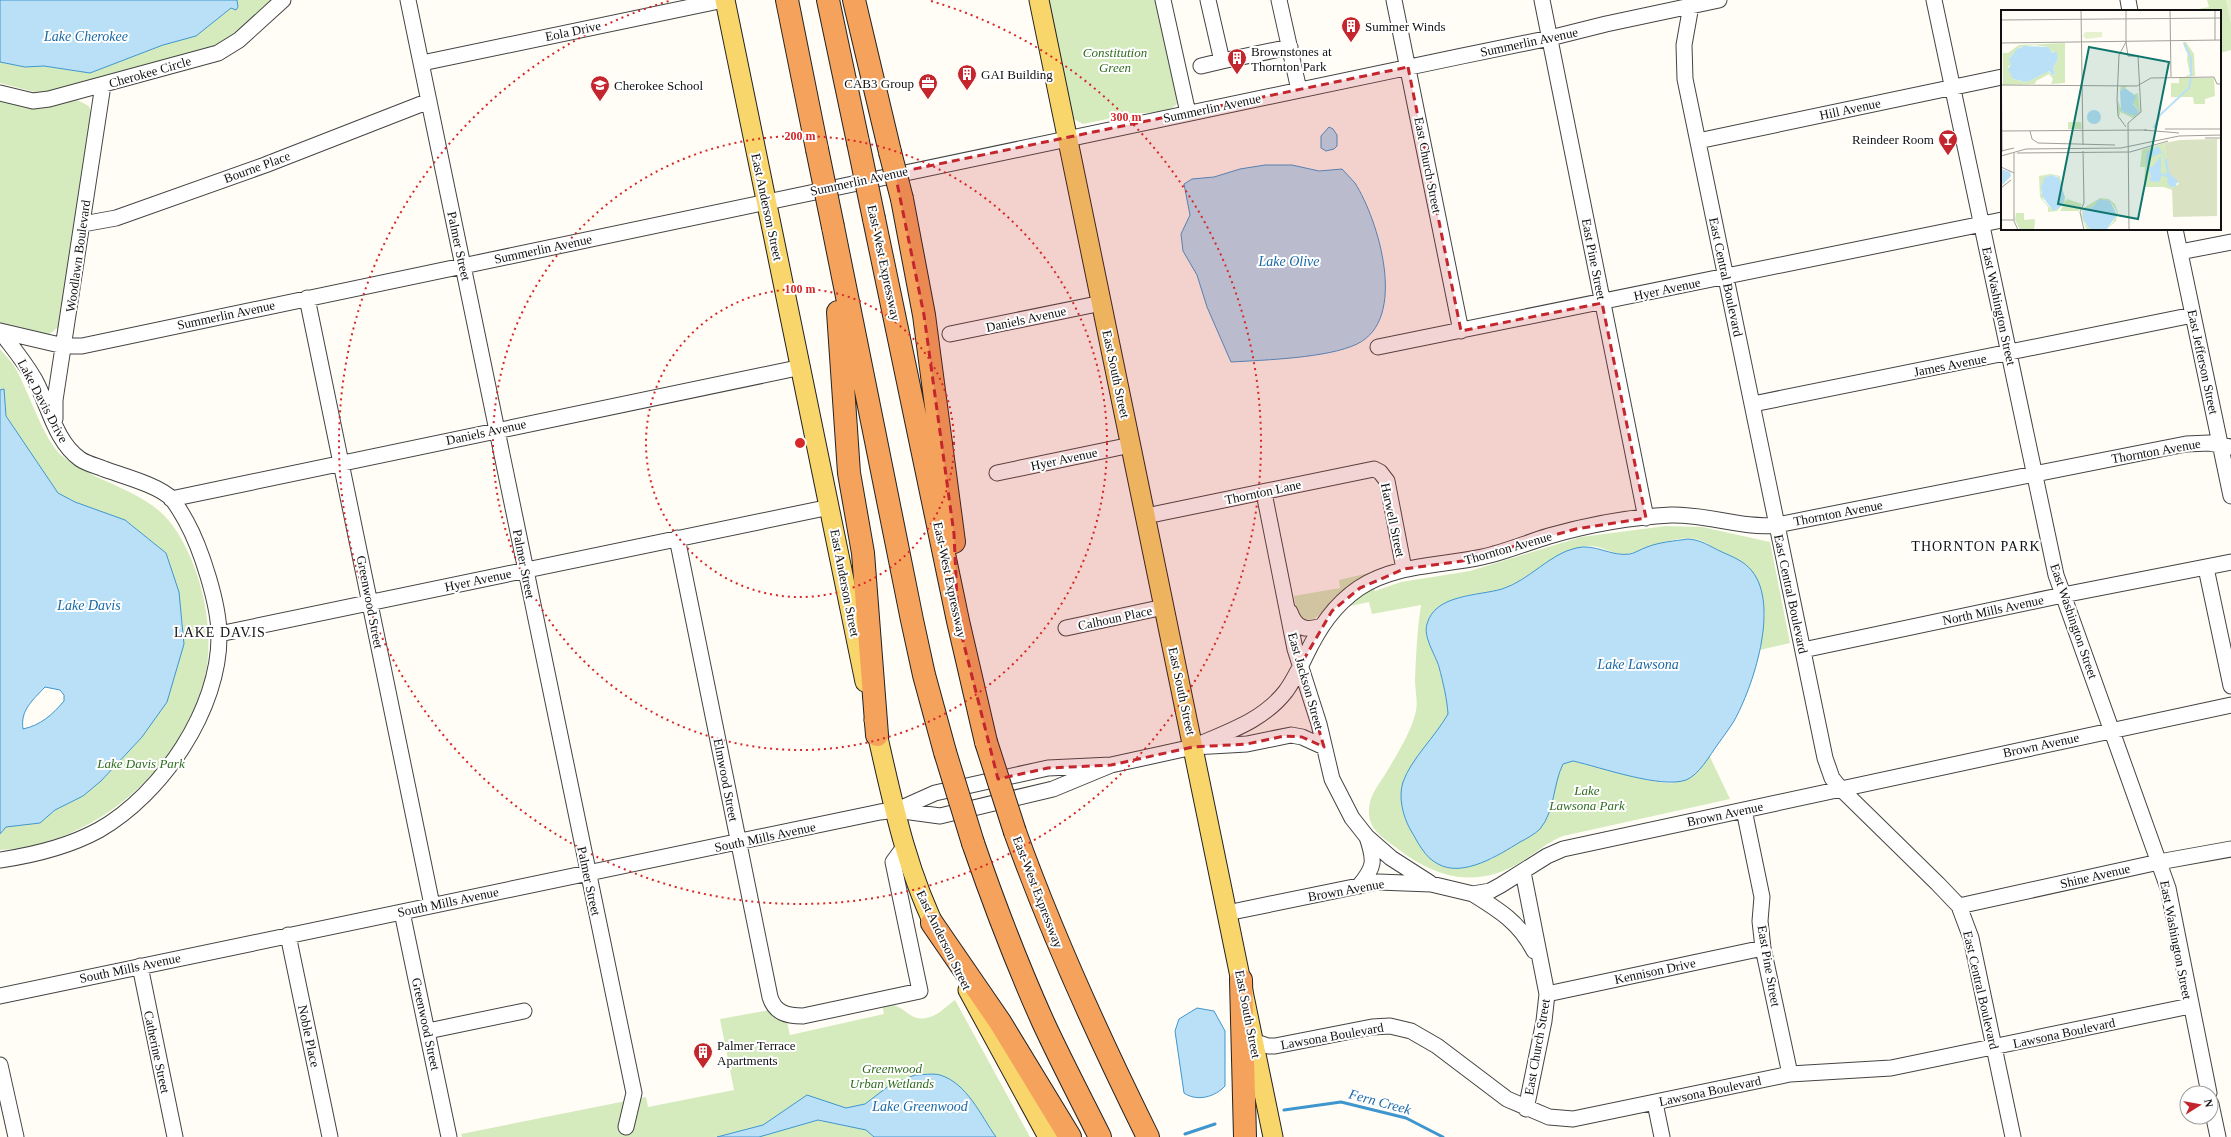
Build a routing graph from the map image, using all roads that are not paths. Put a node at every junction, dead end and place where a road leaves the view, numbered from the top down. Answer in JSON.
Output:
{"nodes":[{"id":1,"x":283,"y":0,"type":"edge"},
{"id":2,"x":408,"y":0,"type":"edge"},
{"id":3,"x":725,"y":0,"type":"edge"},
{"id":4,"x":787,"y":0,"type":"edge"},
{"id":5,"x":828,"y":0,"type":"edge"},
{"id":6,"x":854,"y":0,"type":"edge"},
{"id":7,"x":1039,"y":0,"type":"edge"},
{"id":8,"x":1163,"y":0,"type":"edge"},
{"id":9,"x":1208,"y":0,"type":"edge"},
{"id":10,"x":1279,"y":0,"type":"edge"},
{"id":11,"x":1394,"y":0,"type":"edge"},
{"id":12,"x":1542,"y":0,"type":"edge"},
{"id":13,"x":1719,"y":0,"type":"edge"},
{"id":14,"x":1934,"y":0,"type":"edge"},
{"id":15,"x":2128,"y":0,"type":"edge"},
{"id":16,"x":1691,"y":3,"type":"edge"},
{"id":17,"x":2130,"y":10,"type":"edge"},
{"id":18,"x":1550,"y":38,"type":"junction"},
{"id":19,"x":1290,"y":47,"type":"junction"},
{"id":20,"x":1222,"y":62,"type":"junction"},
{"id":21,"x":422,"y":63,"type":"junction"},
{"id":22,"x":1201,"y":66,"type":"dead end"},
{"id":23,"x":1408,"y":67,"type":"junction"},
{"id":24,"x":2001,"y":77,"type":"edge"},
{"id":25,"x":103,"y":85,"type":"junction"},
{"id":26,"x":1953,"y":88,"type":"junction"},
{"id":27,"x":1299,"y":90,"type":"junction"},
{"id":28,"x":0,"y":93,"type":"edge"},
{"id":29,"x":429,"y":101,"type":"junction"},
{"id":30,"x":1188,"y":113,"type":"junction"},
{"id":31,"x":1068,"y":138,"type":"junction"},
{"id":32,"x":1698,"y":141,"type":"junction"},
{"id":33,"x":765,"y":200,"type":"junction"},
{"id":34,"x":2001,"y":220,"type":"edge"},
{"id":35,"x":82,"y":224,"type":"junction"},
{"id":36,"x":1982,"y":224,"type":"junction"},
{"id":37,"x":833,"y":227,"type":"junction"},
{"id":38,"x":2175,"y":230,"type":"edge"},
{"id":39,"x":2231,"y":242,"type":"edge"},
{"id":40,"x":2180,"y":252,"type":"junction"},
{"id":41,"x":463,"y":267,"type":"junction"},
{"id":42,"x":1726,"y":276,"type":"junction"},
{"id":43,"x":307,"y":298,"type":"junction"},
{"id":44,"x":1602,"y":302,"type":"junction"},
{"id":45,"x":1102,"y":303,"type":"junction"},
{"id":46,"x":2193,"y":315,"type":"junction"},
{"id":47,"x":0,"y":331,"type":"edge"},
{"id":48,"x":1461,"y":331,"type":"junction"},
{"id":49,"x":950,"y":334,"type":"dead end"},
{"id":50,"x":64,"y":346,"type":"junction"},
{"id":51,"x":1378,"y":347,"type":"dead end"},
{"id":52,"x":2009,"y":353,"type":"junction"},
{"id":53,"x":802,"y":367,"type":"junction"},
{"id":54,"x":1753,"y":404,"type":"junction"},
{"id":55,"x":56,"y":428,"type":"junction"},
{"id":56,"x":498,"y":430,"type":"junction"},
{"id":57,"x":1131,"y":445,"type":"junction"},
{"id":58,"x":2226,"y":445,"type":"edge"},
{"id":59,"x":342,"y":462,"type":"junction"},
{"id":60,"x":1380,"y":472,"type":"joint"},
{"id":61,"x":997,"y":473,"type":"dead end"},
{"id":62,"x":2036,"y":473,"type":"junction"},
{"id":63,"x":1264,"y":493,"type":"junction"},
{"id":64,"x":2231,"y":496,"type":"edge"},
{"id":65,"x":171,"y":499,"type":"junction"},
{"id":66,"x":830,"y":508,"type":"junction"},
{"id":67,"x":1146,"y":516,"type":"junction"},
{"id":68,"x":1646,"y":518,"type":"junction"},
{"id":69,"x":1777,"y":525,"type":"junction"},
{"id":70,"x":677,"y":538,"type":"junction"},
{"id":71,"x":2231,"y":562,"type":"edge"},
{"id":72,"x":2206,"y":568,"type":"junction"},
{"id":73,"x":1404,"y":569,"type":"junction"},
{"id":74,"x":526,"y":570,"type":"junction"},
{"id":75,"x":2063,"y":595,"type":"junction"},
{"id":76,"x":370,"y":603,"type":"junction"},
{"id":77,"x":1164,"y":607,"type":"junction"},
{"id":78,"x":1288,"y":608,"type":"junction"},
{"id":79,"x":958,"y":621,"type":"junction"},
{"id":80,"x":1322,"y":626,"type":"junction"},
{"id":81,"x":1066,"y":628,"type":"dead end"},
{"id":82,"x":219,"y":634,"type":"junction"},
{"id":83,"x":1803,"y":650,"type":"junction"},
{"id":84,"x":1300,"y":666,"type":"junction"},
{"id":85,"x":2231,"y":686,"type":"edge"},
{"id":86,"x":2231,"y":706,"type":"edge"},
{"id":87,"x":2113,"y":730,"type":"junction"},
{"id":88,"x":878,"y":735,"type":"junction"},
{"id":89,"x":1193,"y":747,"type":"junction"},
{"id":90,"x":1324,"y":747,"type":"junction"},
{"id":91,"x":1111,"y":765,"type":"junction"},
{"id":92,"x":1840,"y":788,"type":"junction"},
{"id":93,"x":896,"y":810,"type":"junction"},
{"id":94,"x":1744,"y":810,"type":"junction"},
{"id":95,"x":1367,"y":837,"type":"junction"},
{"id":96,"x":738,"y":842,"type":"junction"},
{"id":97,"x":904,"y":847,"type":"junction"},
{"id":98,"x":2231,"y":848,"type":"edge"},
{"id":99,"x":0,"y":860,"type":"edge"},
{"id":100,"x":2159,"y":862,"type":"junction"},
{"id":101,"x":1523,"y":872,"type":"junction"},
{"id":102,"x":587,"y":874,"type":"junction"},
{"id":103,"x":1431,"y":884,"type":"junction"},
{"id":104,"x":1359,"y":886,"type":"junction"},
{"id":105,"x":1473,"y":894,"type":"junction"},
{"id":106,"x":432,"y":905,"type":"junction"},
{"id":107,"x":1959,"y":906,"type":"junction"},
{"id":108,"x":402,"y":912,"type":"junction"},
{"id":109,"x":1227,"y":913,"type":"junction"},
{"id":110,"x":932,"y":922,"type":"junction"},
{"id":111,"x":288,"y":935,"type":"junction"},
{"id":112,"x":1763,"y":948,"type":"junction"},
{"id":113,"x":1540,"y":962,"type":"junction"},
{"id":114,"x":140,"y":966,"type":"junction"},
{"id":115,"x":1241,"y":980,"type":"junction"},
{"id":116,"x":1547,"y":994,"type":"junction"},
{"id":117,"x":0,"y":996,"type":"edge"},
{"id":118,"x":2190,"y":1006,"type":"junction"},
{"id":119,"x":524,"y":1011,"type":"dead end"},
{"id":120,"x":428,"y":1031,"type":"junction"},
{"id":121,"x":1253,"y":1041,"type":"junction"},
{"id":122,"x":1994,"y":1048,"type":"junction"},
{"id":123,"x":0,"y":1065,"type":"edge"},
{"id":124,"x":1790,"y":1074,"type":"junction"},
{"id":125,"x":2207,"y":1085,"type":"edge"},
{"id":126,"x":1655,"y":1103,"type":"junction"},
{"id":127,"x":1526,"y":1109,"type":"junction"},
{"id":128,"x":2215,"y":1125,"type":"edge"},
{"id":129,"x":626,"y":1127,"type":"dead end"},
{"id":130,"x":16,"y":1137,"type":"edge"},
{"id":131,"x":175,"y":1137,"type":"edge"},
{"id":132,"x":330,"y":1137,"type":"edge"},
{"id":133,"x":449,"y":1137,"type":"edge"},
{"id":134,"x":1048,"y":1137,"type":"edge"},
{"id":135,"x":1070,"y":1137,"type":"edge"},
{"id":136,"x":1100,"y":1137,"type":"edge"},
{"id":137,"x":1148,"y":1137,"type":"edge"},
{"id":138,"x":1245,"y":1137,"type":"edge"},
{"id":139,"x":1273,"y":1137,"type":"edge"},
{"id":140,"x":1662,"y":1137,"type":"edge"},
{"id":141,"x":2013,"y":1137,"type":"edge"},
{"id":142,"x":2218,"y":1137,"type":"edge"}],
"edges":[{"from":1,"to":25,"type":"street","name":"Cherokee Circle"},
{"from":2,"to":21,"type":"street","name":"Palmer Street"},
{"from":3,"to":21,"type":"street","name":"Eola Drive"},
{"from":3,"to":33,"type":"main road","name":"East Anderson Street"},
{"from":4,"to":37,"type":"highway","bridge":true},
{"from":5,"to":79,"type":"highway","name":"East-West Expressway","bridge":true},
{"from":6,"to":79,"type":"highway","bridge":true},
{"from":7,"to":31,"type":"main road","name":"East South Street"},
{"from":8,"to":30,"type":"street"},
{"from":9,"to":20,"type":"street"},
{"from":10,"to":19,"type":"street"},
{"from":11,"to":23,"type":"street","name":"East Church Street"},
{"from":12,"to":18,"type":"street","name":"East Pine Street"},
{"from":13,"to":16,"type":"street","name":"Summerlin Avenue"},
{"from":14,"to":26,"type":"street","name":"East Washington Street"},
{"from":15,"to":17,"type":"street"},
{"from":16,"to":18,"type":"street","name":"Summerlin Avenue"},
{"from":16,"to":32,"type":"street","name":"East Central Boulevard"},
{"from":18,"to":23,"type":"street","name":"Summerlin Avenue"},
{"from":18,"to":44,"type":"street","name":"East Pine Street"},
{"from":19,"to":20,"type":"street"},
{"from":19,"to":27,"type":"street"},
{"from":20,"to":22,"type":"street"},
{"from":21,"to":29,"type":"street","name":"Palmer Street"},
{"from":23,"to":27,"type":"street","name":"Summerlin Avenue"},
{"from":23,"to":48,"type":"street","name":"East Church Street"},
{"from":24,"to":26,"type":"street","name":"Hill Avenue"},
{"from":25,"to":28,"type":"street","name":"Cherokee Circle"},
{"from":25,"to":35,"type":"street","name":"Woodlawn Boulevard"},
{"from":26,"to":32,"type":"street","name":"Hill Avenue"},
{"from":26,"to":36,"type":"street","name":"East Washington Street"},
{"from":27,"to":30,"type":"street","name":"Summerlin Avenue"},
{"from":29,"to":35,"type":"street","name":"Bourne Place"},
{"from":29,"to":41,"type":"street","name":"Palmer Street"},
{"from":30,"to":31,"type":"street","name":"Summerlin Avenue"},
{"from":31,"to":33,"type":"street","name":"Summerlin Avenue"},
{"from":31,"to":45,"type":"main road","name":"East South Street"},
{"from":32,"to":42,"type":"street","name":"East Central Boulevard"},
{"from":33,"to":41,"type":"street","name":"Summerlin Avenue"},
{"from":33,"to":53,"type":"main road","name":"East Anderson Street"},
{"from":34,"to":36,"type":"street","name":"Hyer Avenue"},
{"from":35,"to":50,"type":"street","name":"Woodlawn Boulevard"},
{"from":36,"to":42,"type":"street","name":"Hyer Avenue"},
{"from":36,"to":52,"type":"street","name":"East Washington Street"},
{"from":37,"to":88,"type":"highway"},
{"from":37,"to":136,"type":"highway","bridge":true},
{"from":38,"to":40,"type":"street","name":"East Jefferson Street"},
{"from":39,"to":40,"type":"street"},
{"from":40,"to":46,"type":"street","name":"East Jefferson Street"},
{"from":41,"to":43,"type":"street","name":"Summerlin Avenue"},
{"from":41,"to":56,"type":"street","name":"Palmer Street"},
{"from":42,"to":44,"type":"street","name":"Hyer Avenue"},
{"from":42,"to":54,"type":"street","name":"East Central Boulevard"},
{"from":43,"to":50,"type":"street","name":"Summerlin Avenue"},
{"from":43,"to":59,"type":"street","name":"Greenwood Street"},
{"from":44,"to":48,"type":"street","name":"Hyer Avenue"},
{"from":44,"to":68,"type":"street","name":"East Pine Street"},
{"from":45,"to":49,"type":"street","name":"Daniels Avenue"},
{"from":45,"to":57,"type":"main road","name":"East South Street"},
{"from":46,"to":52,"type":"street","name":"James Avenue"},
{"from":46,"to":58,"type":"street","name":"East Jefferson Street"},
{"from":47,"to":50,"type":"street","name":"Summerlin Avenue"},
{"from":47,"to":55,"type":"street","name":"Lake Davis Drive"},
{"from":48,"to":51,"type":"street","name":"Hyer Avenue"},
{"from":50,"to":55,"type":"street","name":"Woodlawn Boulevard"},
{"from":52,"to":54,"type":"street","name":"James Avenue"},
{"from":52,"to":62,"type":"street","name":"East Washington Street"},
{"from":53,"to":56,"type":"street","name":"Daniels Avenue"},
{"from":53,"to":66,"type":"main road","name":"East Anderson Street"},
{"from":54,"to":69,"type":"street","name":"East Central Boulevard"},
{"from":55,"to":65,"type":"street","name":"Lake Davis Drive"},
{"from":56,"to":59,"type":"street","name":"Daniels Avenue"},
{"from":56,"to":74,"type":"street","name":"Palmer Street"},
{"from":57,"to":61,"type":"street","name":"Hyer Avenue"},
{"from":57,"to":67,"type":"main road","name":"East South Street"},
{"from":58,"to":62,"type":"street","name":"Thornton Avenue"},
{"from":58,"to":64,"type":"street","name":"East Jefferson Street"},
{"from":59,"to":65,"type":"street","name":"Daniels Avenue"},
{"from":59,"to":76,"type":"street","name":"Greenwood Street"},
{"from":60,"to":63,"type":"street","name":"Thornton Lane"},
{"from":60,"to":73,"type":"street","name":"Harwell Street"},
{"from":62,"to":69,"type":"street","name":"Thornton Avenue"},
{"from":62,"to":75,"type":"street","name":"East Washington Street"},
{"from":63,"to":67,"type":"street","name":"Thornton Lane"},
{"from":63,"to":78,"type":"street","name":"East Jackson Street"},
{"from":65,"to":82,"type":"street","name":"Lake Davis Drive"},
{"from":66,"to":70,"type":"street","name":"Hyer Avenue"},
{"from":66,"to":88,"type":"main road","name":"East Anderson Street"},
{"from":67,"to":77,"type":"main road","name":"East South Street"},
{"from":68,"to":69,"type":"street","name":"Thornton Avenue"},
{"from":68,"to":73,"type":"street","name":"Thornton Avenue"},
{"from":69,"to":83,"type":"street","name":"East Central Boulevard"},
{"from":70,"to":74,"type":"street","name":"Hyer Avenue"},
{"from":70,"to":96,"type":"street","name":"Elmwood Street"},
{"from":71,"to":72,"type":"street","name":"North Mills Avenue"},
{"from":72,"to":75,"type":"street","name":"North Mills Avenue"},
{"from":72,"to":85,"type":"street"},
{"from":73,"to":80,"type":"street","name":"Thornton Avenue"},
{"from":74,"to":76,"type":"street","name":"Hyer Avenue"},
{"from":74,"to":102,"type":"street","name":"Palmer Street"},
{"from":75,"to":83,"type":"street","name":"North Mills Avenue"},
{"from":75,"to":87,"type":"street","name":"East Washington Street"},
{"from":76,"to":82,"type":"street","name":"Hyer Avenue"},
{"from":76,"to":106,"type":"street","name":"Greenwood Street"},
{"from":77,"to":81,"type":"street","name":"Calhoun Place"},
{"from":77,"to":89,"type":"main road","name":"East South Street"},
{"from":78,"to":80,"type":"street"},
{"from":78,"to":84,"type":"street","name":"East Jackson Street"},
{"from":79,"to":137,"type":"highway","name":"East-West Expressway","bridge":true},
{"from":80,"to":84,"type":"street","name":"Thornton Avenue"},
{"from":82,"to":99,"type":"street","name":"Lake Davis Drive"},
{"from":83,"to":92,"type":"street","name":"East Central Boulevard"},
{"from":84,"to":89,"type":"street","name":"Thornton Avenue"},
{"from":84,"to":90,"type":"street","name":"East Jackson Street"},
{"from":86,"to":87,"type":"street","name":"Brown Avenue"},
{"from":87,"to":92,"type":"street","name":"Brown Avenue"},
{"from":87,"to":100,"type":"street","name":"East Washington Street"},
{"from":88,"to":93,"type":"main road","name":"East Anderson Street"},
{"from":89,"to":90,"type":"street","name":"South Mills Avenue"},
{"from":89,"to":91,"type":"street","name":"South Mills Avenue"},
{"from":89,"to":109,"type":"main road","name":"East South Street"},
{"from":90,"to":95,"type":"street","name":"East Jackson Street"},
{"from":91,"to":93,"type":"street","name":"South Mills Avenue"},
{"from":91,"to":93,"type":"street","name":"South Mills Avenue"},
{"from":92,"to":94,"type":"street","name":"Brown Avenue"},
{"from":92,"to":107,"type":"street","name":"East Central Boulevard"},
{"from":93,"to":96,"type":"street","name":"South Mills Avenue"},
{"from":93,"to":97,"type":"main road","name":"East Anderson Street"},
{"from":94,"to":101,"type":"street","name":"Brown Avenue"},
{"from":94,"to":112,"type":"street","name":"East Pine Street"},
{"from":95,"to":103,"type":"street","name":"East Jackson Street"},
{"from":95,"to":104,"type":"street","name":"East Jackson Street"},
{"from":96,"to":97,"type":"street","name":"Elmwood Street"},
{"from":96,"to":102,"type":"street","name":"South Mills Avenue"},
{"from":97,"to":110,"type":"main road","name":"East Anderson Street"},
{"from":98,"to":100,"type":"street","name":"Shine Avenue"},
{"from":100,"to":107,"type":"street","name":"Shine Avenue"},
{"from":100,"to":118,"type":"street","name":"East Washington Street"},
{"from":101,"to":105,"type":"street","name":"Brown Avenue"},
{"from":101,"to":113,"type":"street","name":"East Church Street"},
{"from":102,"to":106,"type":"street","name":"South Mills Avenue"},
{"from":102,"to":129,"type":"street","name":"Palmer Street"},
{"from":103,"to":104,"type":"street","name":"Brown Avenue"},
{"from":103,"to":105,"type":"street","name":"Brown Avenue"},
{"from":104,"to":109,"type":"street","name":"Brown Avenue"},
{"from":105,"to":113,"type":"street","name":"East Church Street"},
{"from":106,"to":108,"type":"street","name":"South Mills Avenue"},
{"from":107,"to":122,"type":"street","name":"East Central Boulevard"},
{"from":108,"to":111,"type":"street","name":"South Mills Avenue"},
{"from":108,"to":120,"type":"street","name":"Greenwood Street"},
{"from":109,"to":115,"type":"main road","name":"East South Street"},
{"from":110,"to":134,"type":"main road","name":"East Anderson Street"},
{"from":110,"to":135,"type":"highway"},
{"from":111,"to":114,"type":"street","name":"South Mills Avenue"},
{"from":111,"to":132,"type":"street","name":"Noble Place"},
{"from":112,"to":116,"type":"street","name":"Kennison Drive"},
{"from":112,"to":124,"type":"street","name":"East Pine Street"},
{"from":113,"to":116,"type":"street","name":"East Church Street"},
{"from":114,"to":117,"type":"street","name":"South Mills Avenue"},
{"from":114,"to":131,"type":"street","name":"Catherine Street"},
{"from":115,"to":121,"type":"main road","name":"East South Street"},
{"from":115,"to":138,"type":"highway"},
{"from":116,"to":127,"type":"street","name":"East Church Street"},
{"from":118,"to":122,"type":"street","name":"Lawsona Boulevard"},
{"from":118,"to":125,"type":"street","name":"East Washington Street"},
{"from":119,"to":120,"type":"street"},
{"from":120,"to":133,"type":"street","name":"Greenwood Street"},
{"from":121,"to":127,"type":"street","name":"Lawsona Boulevard"},
{"from":121,"to":139,"type":"main road","name":"East South Street"},
{"from":122,"to":124,"type":"street","name":"Lawsona Boulevard"},
{"from":122,"to":141,"type":"street","name":"East Central Boulevard"},
{"from":123,"to":130,"type":"street"},
{"from":124,"to":126,"type":"street","name":"Lawsona Boulevard"},
{"from":126,"to":127,"type":"street","name":"Lawsona Boulevard"},
{"from":126,"to":140,"type":"street"},
{"from":128,"to":142,"type":"street"}]}
